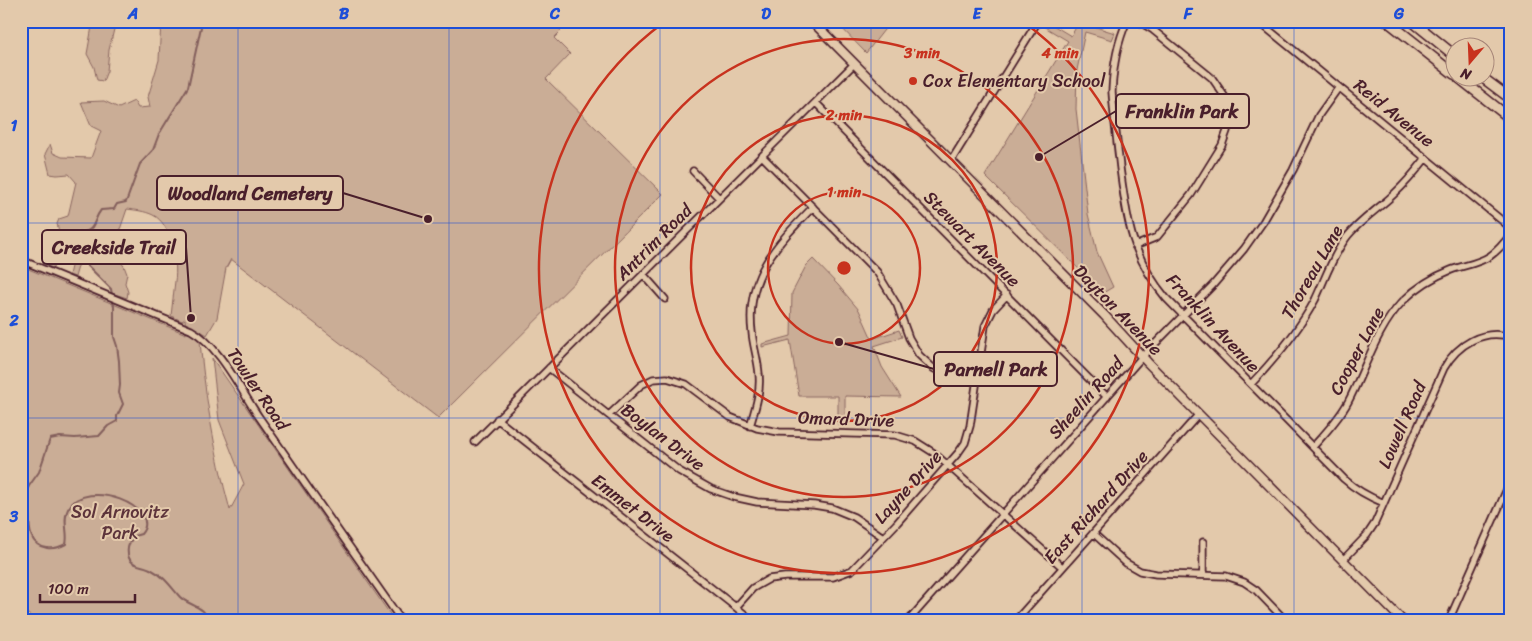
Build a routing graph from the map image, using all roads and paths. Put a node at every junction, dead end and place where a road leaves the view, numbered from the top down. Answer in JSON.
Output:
{"nodes":[{"id":1,"x":812,"y":21,"type":"edge"},
{"id":2,"x":1038,"y":21,"type":"edge"},
{"id":3,"x":1127,"y":21,"type":"edge"},
{"id":4,"x":1138,"y":21,"type":"edge"},
{"id":5,"x":1258,"y":21,"type":"edge"},
{"id":6,"x":1387,"y":21,"type":"edge"},
{"id":7,"x":1412,"y":21,"type":"edge"},
{"id":8,"x":1444,"y":47,"type":"edge"},
{"id":9,"x":854,"y":64,"type":"junction"},
{"id":10,"x":1444,"y":66,"type":"edge"},
{"id":11,"x":1494,"y":86,"type":"edge"},
{"id":12,"x":1339,"y":87,"type":"junction"},
{"id":13,"x":1472,"y":88,"type":"edge"},
{"id":14,"x":1511,"y":99,"type":"edge"},
{"id":15,"x":816,"y":103,"type":"junction"},
{"id":16,"x":1511,"y":119,"type":"edge"},
{"id":17,"x":1140,"y":120,"type":"dead end"},
{"id":18,"x":1115,"y":124,"type":"junction"},
{"id":19,"x":762,"y":156,"type":"junction"},
{"id":20,"x":1426,"y":158,"type":"junction"},
{"id":21,"x":951,"y":161,"type":"junction"},
{"id":22,"x":693,"y":171,"type":"dead end"},
{"id":23,"x":720,"y":198,"type":"junction"},
{"id":24,"x":814,"y":207,"type":"junction"},
{"id":25,"x":1511,"y":228,"type":"edge"},
{"id":26,"x":1511,"y":234,"type":"edge"},
{"id":27,"x":1135,"y":246,"type":"junction"},
{"id":28,"x":21,"y":260,"type":"edge"},
{"id":29,"x":642,"y":274,"type":"junction"},
{"id":30,"x":1007,"y":295,"type":"junction"},
{"id":31,"x":665,"y":299,"type":"dead end"},
{"id":32,"x":1183,"y":316,"type":"junction"},
{"id":33,"x":1511,"y":337,"type":"edge"},
{"id":34,"x":1142,"y":357,"type":"junction"},
{"id":35,"x":549,"y":368,"type":"junction"},
{"id":36,"x":976,"y":382,"type":"junction"},
{"id":37,"x":1251,"y":384,"type":"junction"},
{"id":38,"x":1107,"y":397,"type":"junction"},
{"id":39,"x":1198,"y":414,"type":"junction"},
{"id":40,"x":609,"y":415,"type":"junction"},
{"id":41,"x":497,"y":419,"type":"junction"},
{"id":42,"x":750,"y":426,"type":"junction"},
{"id":43,"x":474,"y":442,"type":"dead end"},
{"id":44,"x":1313,"y":447,"type":"junction"},
{"id":45,"x":947,"y":465,"type":"junction"},
{"id":46,"x":1511,"y":480,"type":"edge"},
{"id":47,"x":1384,"y":503,"type":"junction"},
{"id":48,"x":1003,"y":514,"type":"junction"},
{"id":49,"x":1092,"y":534,"type":"junction"},
{"id":50,"x":883,"y":537,"type":"junction"},
{"id":51,"x":1203,"y":542,"type":"dead end"},
{"id":52,"x":1343,"y":560,"type":"junction"},
{"id":53,"x":1062,"y":567,"type":"junction"},
{"id":54,"x":1203,"y":575,"type":"junction"},
{"id":55,"x":736,"y":607,"type":"junction"},
{"id":56,"x":1282,"y":619,"type":"edge"},
{"id":57,"x":401,"y":620,"type":"edge"},
{"id":58,"x":752,"y":620,"type":"edge"},
{"id":59,"x":909,"y":620,"type":"edge"},
{"id":60,"x":1016,"y":620,"type":"edge"},
{"id":61,"x":1402,"y":620,"type":"edge"},
{"id":62,"x":1449,"y":620,"type":"edge"}],
"edges":[{"from":1,"to":9,"type":"main road","name":"Dayton Avenue"},
{"from":2,"to":21,"type":"street"},
{"from":3,"to":18,"type":"street","name":"Franklin Avenue"},
{"from":4,"to":27,"type":"street"},
{"from":5,"to":12,"type":"street","name":"Reid Avenue"},
{"from":6,"to":10,"type":"main road"},
{"from":7,"to":8,"type":"main road"},
{"from":9,"to":15,"type":"street","name":"Antrim Road"},
{"from":9,"to":21,"type":"main road","name":"Dayton Avenue"},
{"from":11,"to":14,"type":"main road"},
{"from":12,"to":20,"type":"street","name":"Reid Avenue"},
{"from":12,"to":32,"type":"street","name":"Sheelin Road"},
{"from":13,"to":16,"type":"main road"},
{"from":15,"to":19,"type":"street","name":"Antrim Road"},
{"from":15,"to":30,"type":"street","name":"Stewart Avenue"},
{"from":17,"to":18,"type":"street"},
{"from":18,"to":27,"type":"street","name":"Franklin Avenue"},
{"from":19,"to":23,"type":"street","name":"Antrim Road"},
{"from":19,"to":24,"type":"street"},
{"from":20,"to":25,"type":"street","name":"Reid Avenue"},
{"from":20,"to":37,"type":"street","name":"Thoreau Lane"},
{"from":21,"to":34,"type":"main road","name":"Dayton Avenue"},
{"from":22,"to":23,"type":"street"},
{"from":23,"to":29,"type":"street","name":"Antrim Road"},
{"from":24,"to":36,"type":"street"},
{"from":24,"to":42,"type":"street"},
{"from":26,"to":44,"type":"street","name":"Cooper Lane"},
{"from":27,"to":32,"type":"street","name":"Franklin Avenue"},
{"from":28,"to":57,"type":"street","name":"Towler Road"},
{"from":29,"to":31,"type":"street"},
{"from":29,"to":35,"type":"street","name":"Antrim Road"},
{"from":30,"to":36,"type":"street","name":"Layne Drive"},
{"from":30,"to":38,"type":"street","name":"Stewart Avenue"},
{"from":32,"to":34,"type":"street","name":"Sheelin Road"},
{"from":32,"to":37,"type":"street","name":"Franklin Avenue"},
{"from":33,"to":47,"type":"street","name":"Lowell Road"},
{"from":34,"to":38,"type":"street","name":"Sheelin Road"},
{"from":34,"to":39,"type":"main road","name":"Dayton Avenue"},
{"from":35,"to":40,"type":"street","name":"Boylan Drive"},
{"from":35,"to":41,"type":"street","name":"Antrim Road"},
{"from":36,"to":45,"type":"street","name":"Layne Drive"},
{"from":37,"to":44,"type":"street","name":"Franklin Avenue"},
{"from":38,"to":48,"type":"street","name":"Sheelin Road"},
{"from":39,"to":49,"type":"street","name":"East Richard Drive"},
{"from":39,"to":52,"type":"main road","name":"Dayton Avenue"},
{"from":40,"to":42,"type":"street","name":"Omard Drive"},
{"from":40,"to":50,"type":"street","name":"Boylan Drive"},
{"from":41,"to":43,"type":"street","name":"Antrim Road"},
{"from":41,"to":55,"type":"street","name":"Emmet Drive"},
{"from":42,"to":45,"type":"street","name":"Omard Drive"},
{"from":44,"to":47,"type":"street","name":"Franklin Avenue"},
{"from":45,"to":48,"type":"street","name":"Omard Drive"},
{"from":45,"to":50,"type":"street","name":"Layne Drive"},
{"from":46,"to":62,"type":"street"},
{"from":47,"to":52,"type":"street","name":"Lowell Road"},
{"from":48,"to":53,"type":"street","name":"Omard Drive"},
{"from":48,"to":59,"type":"street","name":"Sheelin Road"},
{"from":49,"to":53,"type":"street","name":"East Richard Drive"},
{"from":49,"to":54,"type":"street"},
{"from":50,"to":55,"type":"street","name":"Layne Drive"},
{"from":51,"to":54,"type":"street"},
{"from":52,"to":61,"type":"main road","name":"Dayton Avenue"},
{"from":53,"to":60,"type":"street","name":"East Richard Drive"},
{"from":54,"to":56,"type":"street"},
{"from":55,"to":58,"type":"street","name":"Emmet Drive"}]}
